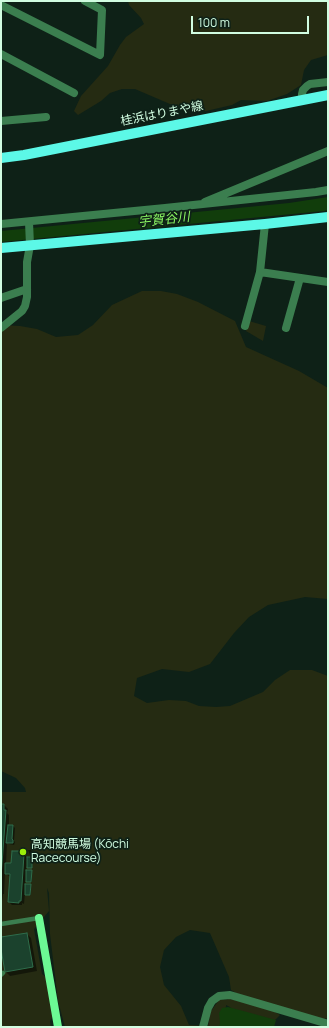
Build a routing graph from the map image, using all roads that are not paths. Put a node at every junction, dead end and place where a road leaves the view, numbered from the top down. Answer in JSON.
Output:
{"nodes":[{"id":1,"x":84,"y":1,"type":"edge"},
{"id":2,"x":1,"y":5,"type":"edge"},
{"id":3,"x":1,"y":54,"type":"edge"},
{"id":4,"x":328,"y":82,"type":"edge"},
{"id":5,"x":74,"y":93,"type":"dead end"},
{"id":6,"x":328,"y":95,"type":"edge"},
{"id":7,"x":302,"y":99,"type":"junction"},
{"id":8,"x":46,"y":117,"type":"dead end"},
{"id":9,"x":1,"y":121,"type":"edge"},
{"id":10,"x":328,"y":151,"type":"edge"},
{"id":11,"x":1,"y":158,"type":"edge"},
{"id":12,"x":328,"y":190,"type":"edge"},
{"id":13,"x":197,"y":205,"type":"junction"},
{"id":14,"x":328,"y":217,"type":"edge"},
{"id":15,"x":1,"y":224,"type":"edge"},
{"id":16,"x":265,"y":224,"type":"junction"},
{"id":17,"x":30,"y":225,"type":"junction"},
{"id":18,"x":30,"y":243,"type":"junction"},
{"id":19,"x":1,"y":248,"type":"edge"},
{"id":20,"x":260,"y":272,"type":"junction"},
{"id":21,"x":300,"y":278,"type":"junction"},
{"id":22,"x":328,"y":282,"type":"edge"},
{"id":23,"x":27,"y":289,"type":"junction"},
{"id":24,"x":1,"y":298,"type":"edge"},
{"id":25,"x":245,"y":326,"type":"dead end"},
{"id":26,"x":1,"y":328,"type":"edge"},
{"id":27,"x":286,"y":328,"type":"dead end"},
{"id":28,"x":39,"y":918,"type":"joint"},
{"id":29,"x":1,"y":924,"type":"edge"},
{"id":30,"x":328,"y":1024,"type":"edge"},
{"id":31,"x":58,"y":1027,"type":"edge"},
{"id":32,"x":202,"y":1027,"type":"edge"}],
"edges":[{"from":1,"to":2,"type":"street"},
{"from":3,"to":5,"type":"street"},
{"from":4,"to":7,"type":"street"},
{"from":6,"to":7,"type":"main road","name":"桂浜はりまや線"},
{"from":7,"to":11,"type":"main road","name":"桂浜はりまや線"},
{"from":8,"to":9,"type":"street"},
{"from":10,"to":13,"type":"street"},
{"from":12,"to":13,"type":"street"},
{"from":13,"to":17,"type":"street"},
{"from":14,"to":16,"type":"main road"},
{"from":15,"to":17,"type":"street"},
{"from":16,"to":18,"type":"main road"},
{"from":16,"to":20,"type":"street"},
{"from":17,"to":18,"type":"street"},
{"from":18,"to":19,"type":"main road"},
{"from":18,"to":23,"type":"street"},
{"from":20,"to":21,"type":"street"},
{"from":20,"to":25,"type":"street"},
{"from":21,"to":22,"type":"street"},
{"from":21,"to":27,"type":"street"},
{"from":23,"to":24,"type":"street"},
{"from":23,"to":26,"type":"street"},
{"from":28,"to":29,"type":"lane"},
{"from":28,"to":31,"type":"street"},
{"from":30,"to":32,"type":"street"}]}
